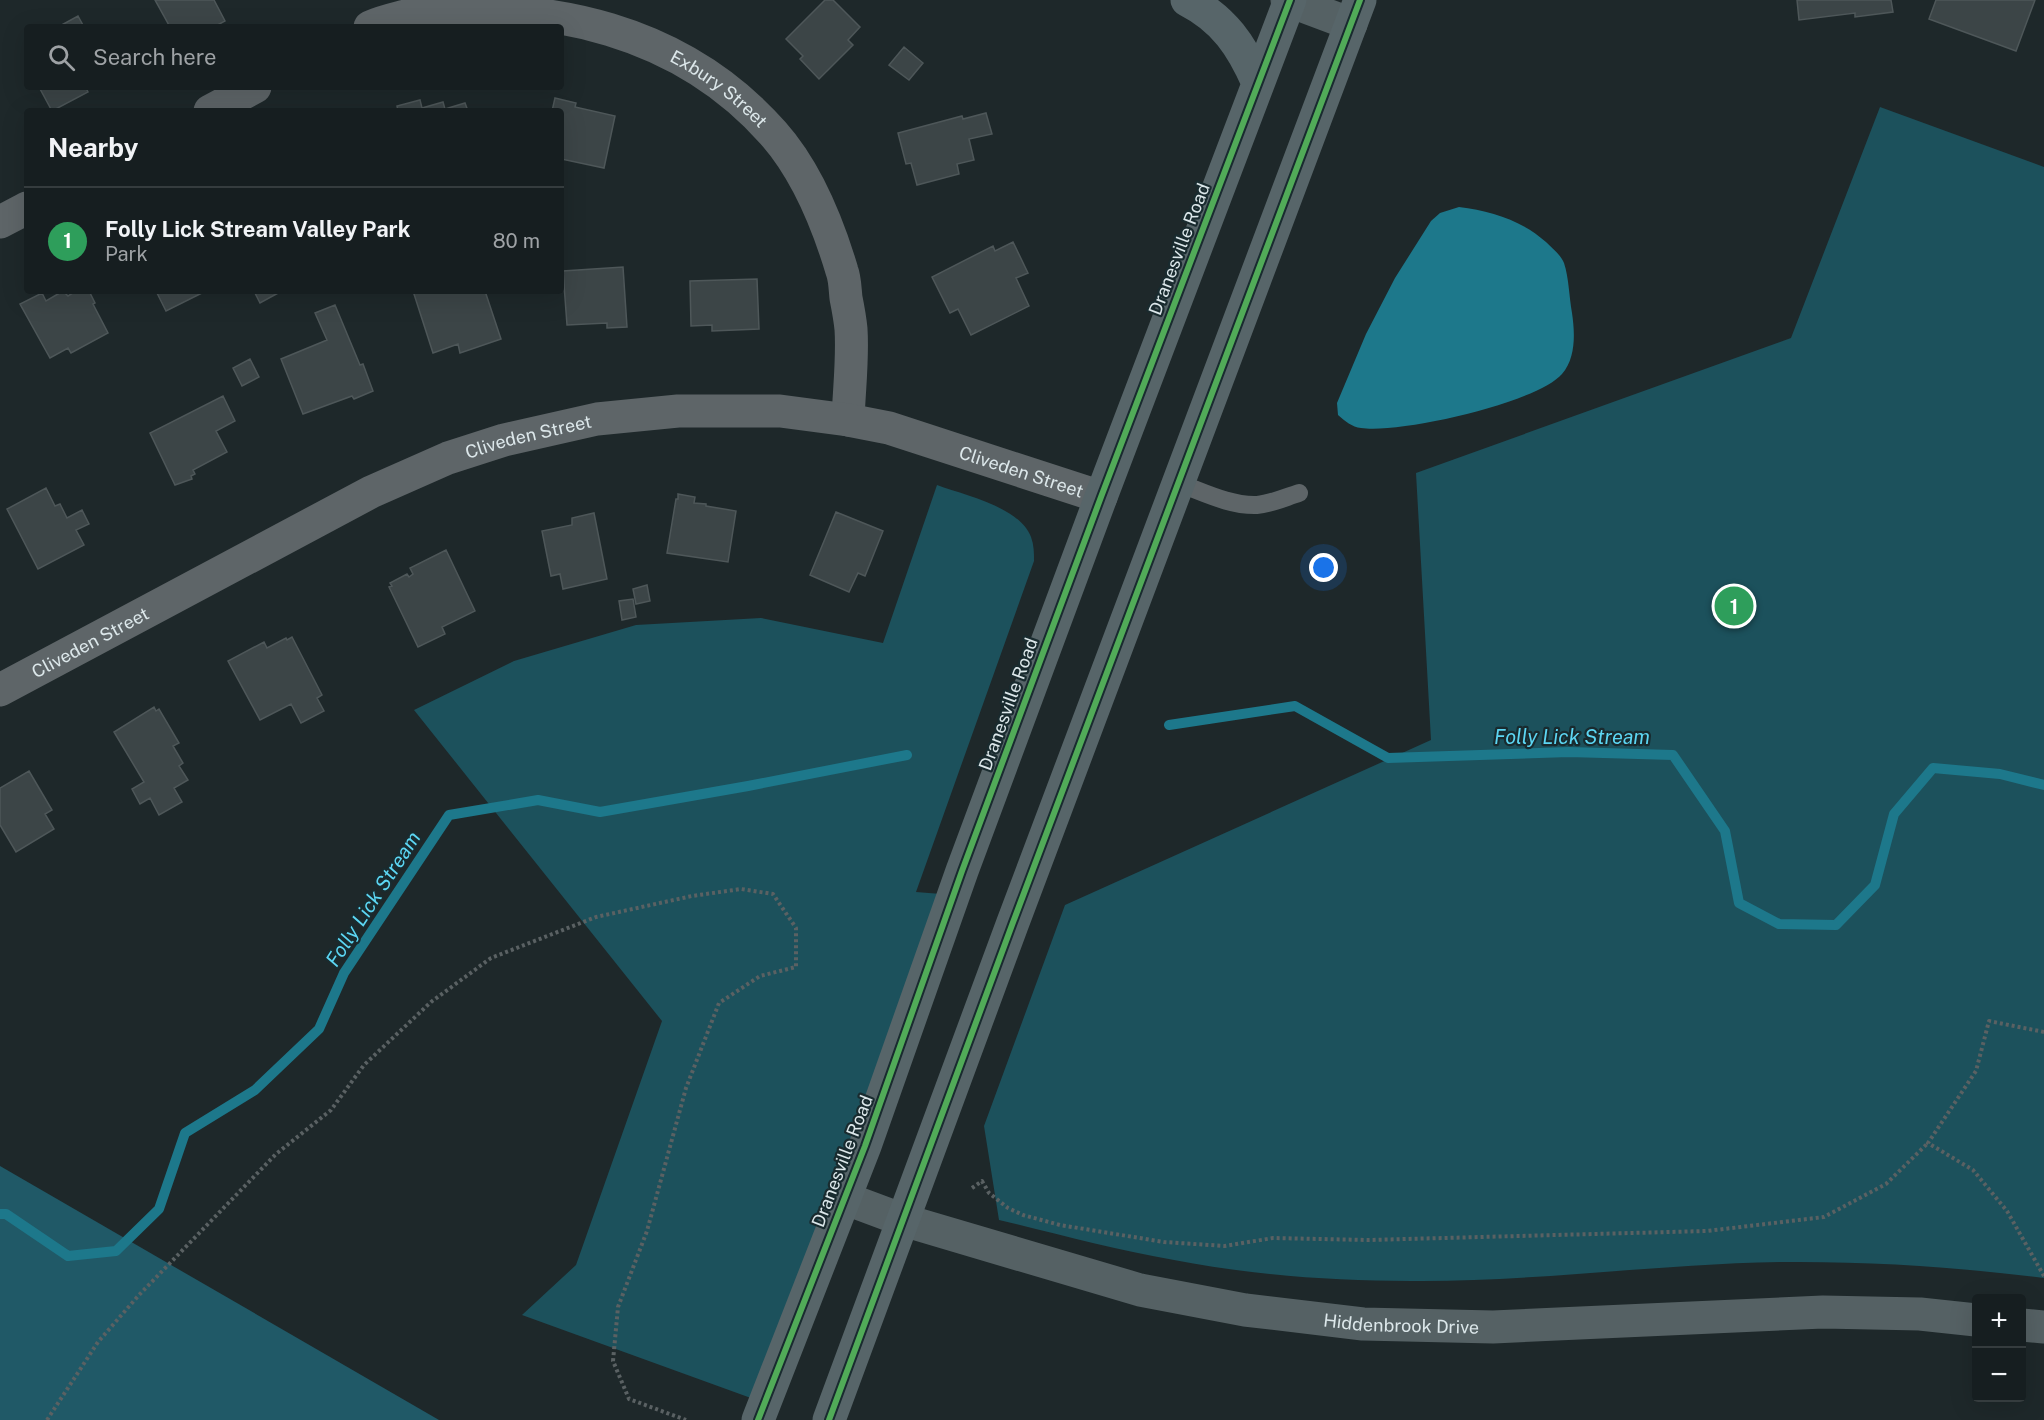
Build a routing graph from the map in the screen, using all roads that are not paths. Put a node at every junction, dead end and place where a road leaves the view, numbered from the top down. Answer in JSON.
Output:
{"nodes":[{"id":1,"x":1187,"y":0,"type":"edge"},
{"id":2,"x":1289,"y":0,"type":"edge"},
{"id":3,"x":1356,"y":12,"type":"edge"},
{"id":4,"x":381,"y":24,"type":"edge"},
{"id":5,"x":1258,"y":83,"type":"junction"},
{"id":6,"x":249,"y":90,"type":"edge"},
{"id":7,"x":216,"y":108,"type":"edge"},
{"id":8,"x":24,"y":210,"type":"edge"},
{"id":9,"x":0,"y":222,"type":"edge"},
{"id":10,"x":848,"y":420,"type":"junction"},
{"id":11,"x":1178,"y":483,"type":"junction"},
{"id":12,"x":1299,"y":493,"type":"dead end"},
{"id":13,"x":1101,"y":497,"type":"junction"},
{"id":14,"x":0,"y":690,"type":"edge"},
{"id":15,"x":844,"y":1198,"type":"junction"},
{"id":16,"x":903,"y":1220,"type":"junction"},
{"id":17,"x":1972,"y":1319,"type":"edge"},
{"id":18,"x":2026,"y":1325,"type":"edge"},
{"id":19,"x":2044,"y":1327,"type":"edge"},
{"id":20,"x":758,"y":1420,"type":"edge"},
{"id":21,"x":829,"y":1420,"type":"edge"}],
"edges":[{"from":1,"to":5,"type":"main road"},
{"from":2,"to":3,"type":"street"},
{"from":2,"to":5,"type":"main road","name":"Dranesville Road"},
{"from":3,"to":11,"type":"main road"},
{"from":4,"to":10,"type":"street","name":"Exbury Street"},
{"from":5,"to":13,"type":"main road","name":"Dranesville Road"},
{"from":6,"to":7,"type":"street"},
{"from":8,"to":9,"type":"street"},
{"from":10,"to":13,"type":"street","name":"Cliveden Street"},
{"from":10,"to":14,"type":"street","name":"Cliveden Street"},
{"from":11,"to":12,"type":"lane"},
{"from":11,"to":16,"type":"main road"},
{"from":13,"to":15,"type":"main road","name":"Dranesville Road"},
{"from":15,"to":16,"type":"street","name":"Hiddenbrook Drive"},
{"from":15,"to":20,"type":"main road","name":"Dranesville Road"},
{"from":16,"to":17,"type":"street","name":"Hiddenbrook Drive"},
{"from":16,"to":21,"type":"main road"},
{"from":18,"to":19,"type":"street"}]}
